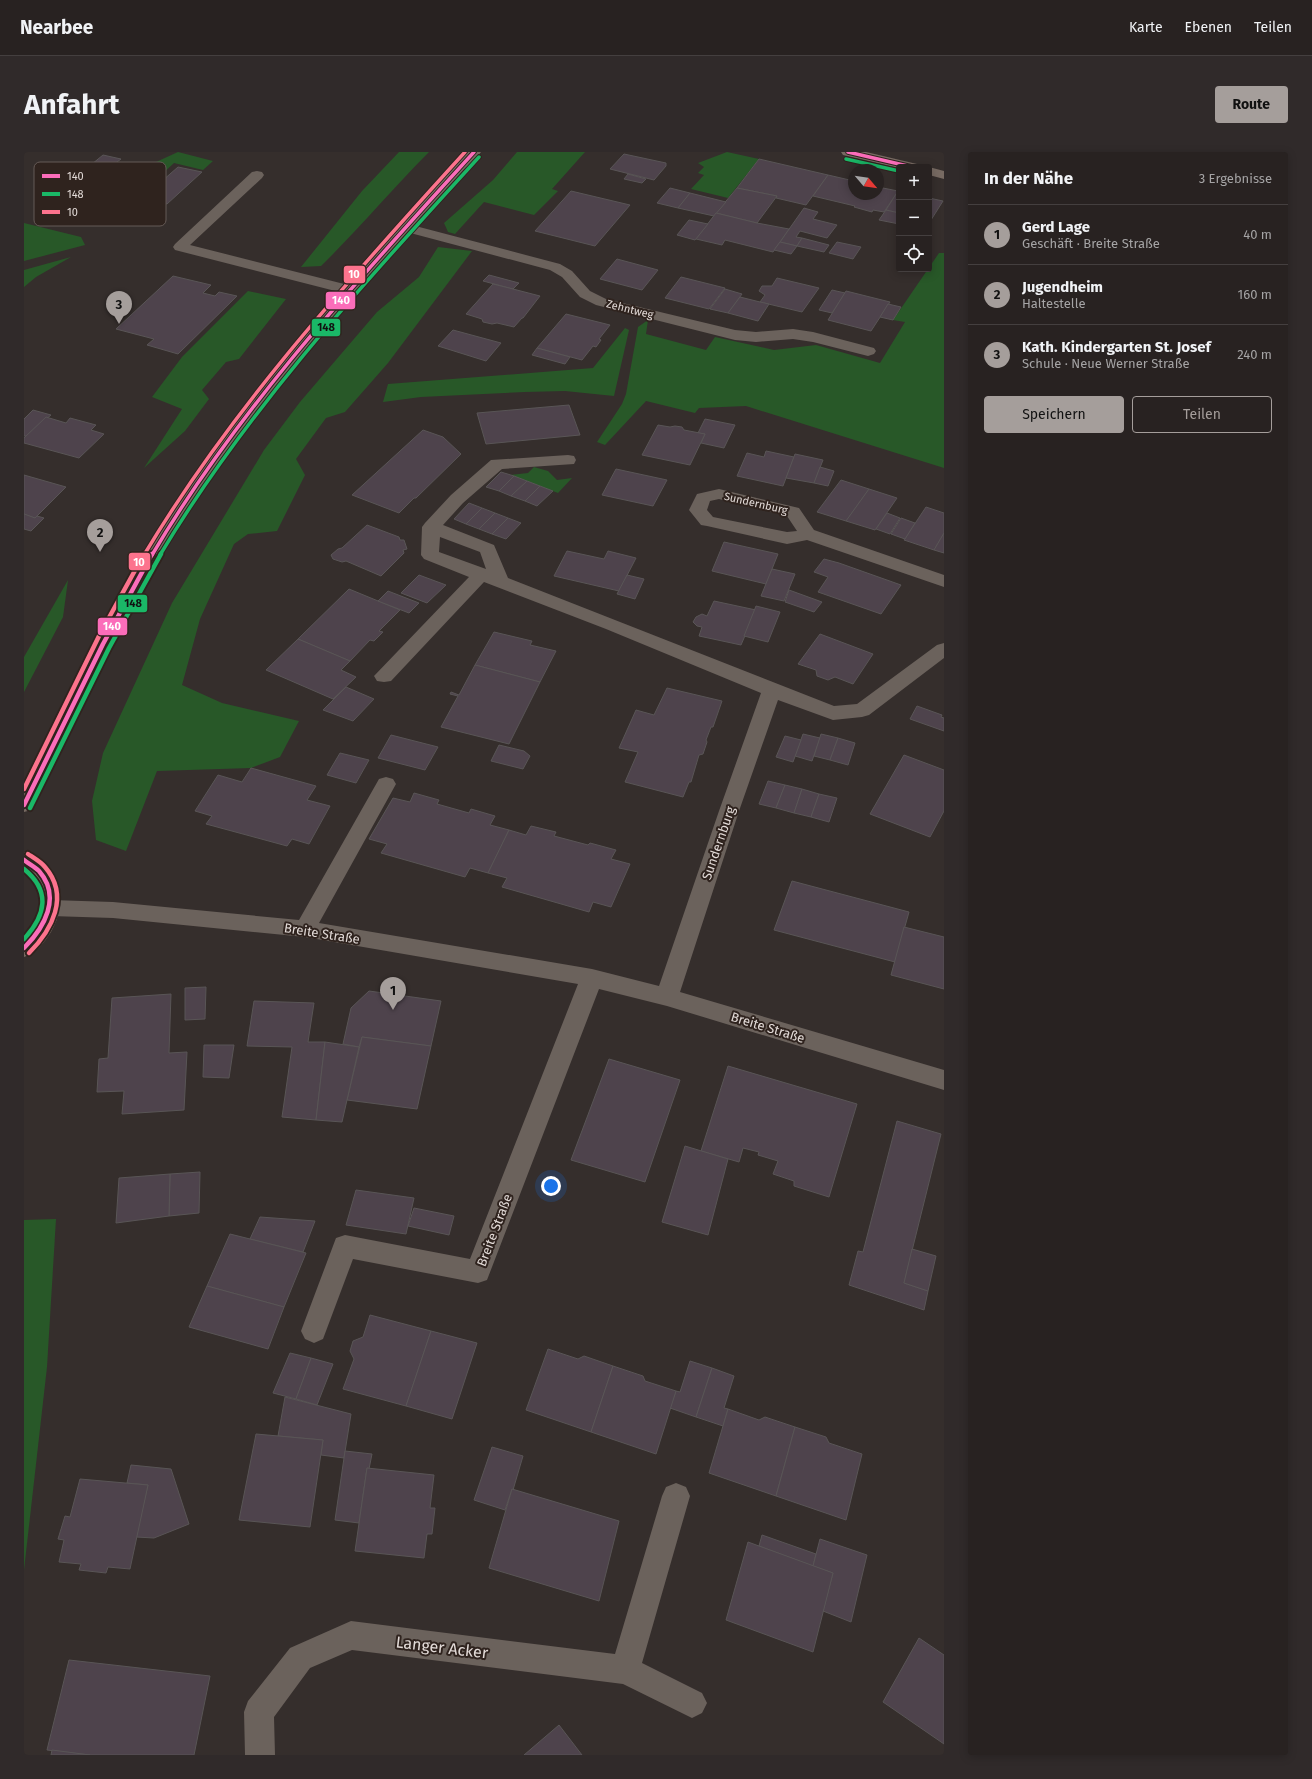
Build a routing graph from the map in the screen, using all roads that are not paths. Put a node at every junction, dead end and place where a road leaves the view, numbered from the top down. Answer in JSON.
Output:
{"nodes":[{"id":1,"x":474,"y":152,"type":"edge"},
{"id":2,"x":848,"y":152,"type":"edge"},
{"id":3,"x":899,"y":164,"type":"edge"},
{"id":4,"x":932,"y":172,"type":"edge"},
{"id":5,"x":257,"y":175,"type":"dead end"},
{"id":6,"x":944,"y":175,"type":"edge"},
{"id":7,"x":404,"y":227,"type":"junction"},
{"id":8,"x":350,"y":290,"type":"junction"},
{"id":9,"x":868,"y":351,"type":"dead end"},
{"id":10,"x":568,"y":460,"type":"dead end"},
{"id":11,"x":431,"y":527,"type":"junction"},
{"id":12,"x":808,"y":534,"type":"junction"},
{"id":13,"x":482,"y":574,"type":"junction"},
{"id":14,"x":944,"y":580,"type":"edge"},
{"id":15,"x":500,"y":582,"type":"junction"},
{"id":16,"x":944,"y":649,"type":"edge"},
{"id":17,"x":384,"y":676,"type":"dead end"},
{"id":18,"x":772,"y":690,"type":"junction"},
{"id":19,"x":386,"y":784,"type":"dead end"},
{"id":20,"x":24,"y":805,"type":"edge"},
{"id":21,"x":24,"y":860,"type":"edge"},
{"id":22,"x":51,"y":908,"type":"junction"},
{"id":23,"x":305,"y":929,"type":"junction"},
{"id":24,"x":24,"y":948,"type":"edge"},
{"id":25,"x":592,"y":978,"type":"junction"},
{"id":26,"x":667,"y":997,"type":"junction"},
{"id":27,"x":944,"y":1080,"type":"edge"},
{"id":28,"x":314,"y":1331,"type":"dead end"},
{"id":29,"x":676,"y":1496,"type":"dead end"},
{"id":30,"x":625,"y":1670,"type":"junction"},
{"id":31,"x":692,"y":1703,"type":"dead end"},
{"id":32,"x":260,"y":1755,"type":"edge"}],
"edges":[{"from":1,"to":7,"type":"main road"},
{"from":2,"to":3,"type":"main road"},
{"from":4,"to":6,"type":"main road"},
{"from":5,"to":8,"type":"street"},
{"from":7,"to":8,"type":"main road"},
{"from":7,"to":9,"type":"street","name":"Zehntweg"},
{"from":8,"to":20,"type":"main road"},
{"from":10,"to":11,"type":"street"},
{"from":11,"to":13,"type":"street"},
{"from":11,"to":15,"type":"street"},
{"from":12,"to":12,"type":"street","name":"Sundernburg"},
{"from":12,"to":14,"type":"street","name":"Sundernburg"},
{"from":13,"to":15,"type":"street"},
{"from":13,"to":17,"type":"street"},
{"from":15,"to":18,"type":"street"},
{"from":16,"to":18,"type":"street"},
{"from":18,"to":26,"type":"street","name":"Sundernburg"},
{"from":19,"to":23,"type":"street"},
{"from":21,"to":22,"type":"main road"},
{"from":22,"to":23,"type":"street","name":"Breite Straße"},
{"from":22,"to":24,"type":"main road"},
{"from":23,"to":25,"type":"street","name":"Breite Straße"},
{"from":25,"to":26,"type":"street","name":"Breite Straße"},
{"from":25,"to":28,"type":"street","name":"Breite Straße"},
{"from":26,"to":27,"type":"street","name":"Breite Straße"},
{"from":29,"to":30,"type":"street"},
{"from":30,"to":31,"type":"street","name":"Langer Acker"},
{"from":30,"to":32,"type":"street","name":"Langer Acker"}]}
